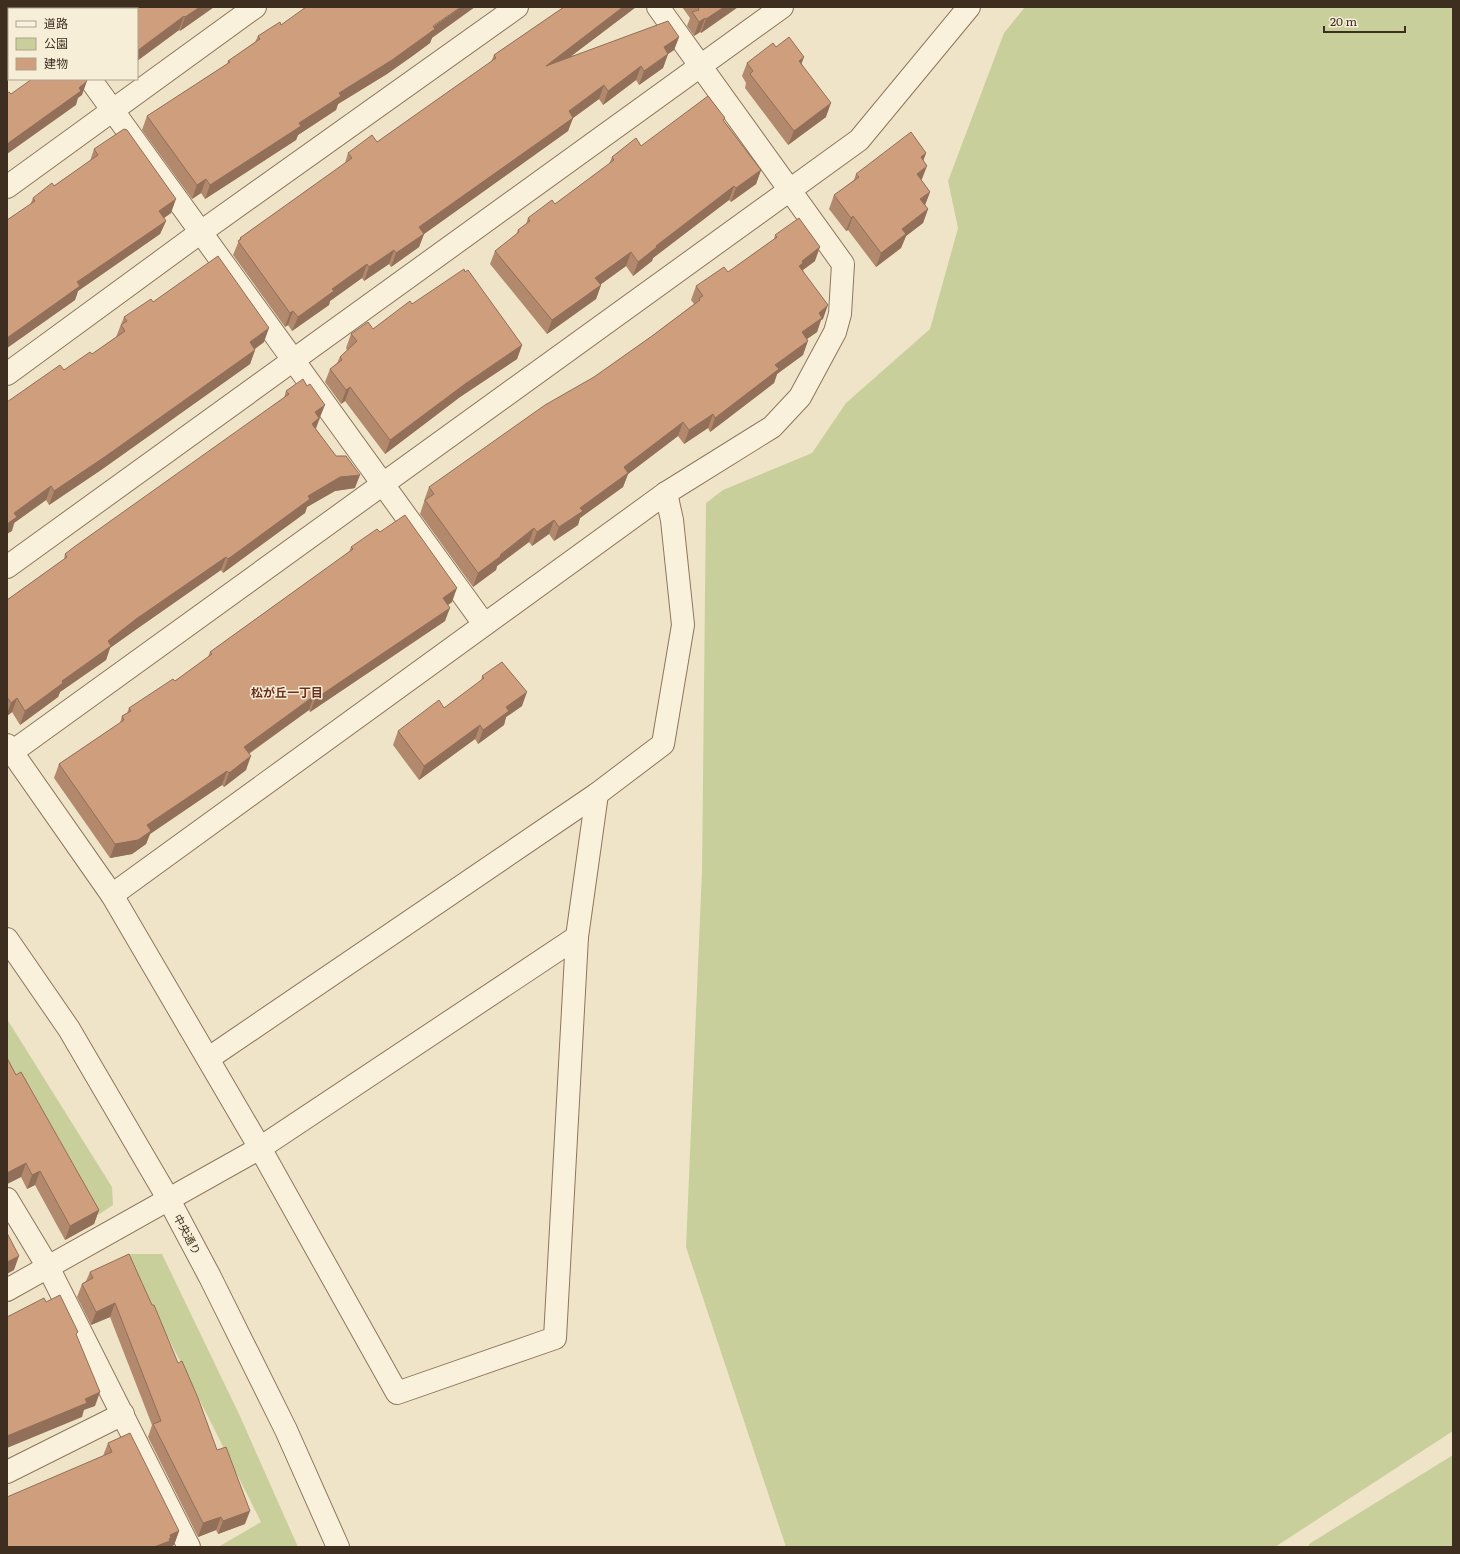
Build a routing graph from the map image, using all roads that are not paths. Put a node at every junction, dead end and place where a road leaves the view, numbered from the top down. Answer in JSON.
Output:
{"nodes":[{"id":1,"x":255,"y":7,"type":"edge"},
{"id":2,"x":517,"y":7,"type":"edge"},
{"id":3,"x":658,"y":7,"type":"edge"},
{"id":4,"x":782,"y":7,"type":"edge"},
{"id":5,"x":969,"y":7,"type":"edge"},
{"id":6,"x":700,"y":66,"type":"junction"},
{"id":7,"x":91,"y":80,"type":"edge"},
{"id":8,"x":113,"y":110,"type":"junction"},
{"id":9,"x":7,"y":186,"type":"edge"},
{"id":10,"x":790,"y":190,"type":"junction"},
{"id":11,"x":201,"y":232,"type":"junction"},
{"id":12,"x":293,"y":360,"type":"junction"},
{"id":13,"x":7,"y":374,"type":"edge"},
{"id":14,"x":383,"y":484,"type":"junction"},
{"id":15,"x":666,"y":493,"type":"junction"},
{"id":16,"x":7,"y":567,"type":"edge"},
{"id":17,"x":484,"y":624,"type":"junction"},
{"id":18,"x":10,"y":748,"type":"edge"},
{"id":19,"x":597,"y":794,"type":"junction"},
{"id":20,"x":112,"y":895,"type":"junction"},
{"id":21,"x":577,"y":937,"type":"junction"},
{"id":22,"x":7,"y":939,"type":"edge"},
{"id":23,"x":209,"y":1058,"type":"junction"},
{"id":24,"x":260,"y":1148,"type":"junction"},
{"id":25,"x":7,"y":1199,"type":"edge"},
{"id":26,"x":169,"y":1200,"type":"junction"},
{"id":27,"x":48,"y":1267,"type":"junction"},
{"id":28,"x":7,"y":1290,"type":"edge"},
{"id":29,"x":123,"y":1414,"type":"junction"},
{"id":30,"x":7,"y":1472,"type":"edge"},
{"id":31,"x":189,"y":1547,"type":"edge"},
{"id":32,"x":338,"y":1547,"type":"edge"}],
"edges":[{"from":1,"to":8,"type":"street"},
{"from":2,"to":11,"type":"street"},
{"from":3,"to":6,"type":"street"},
{"from":4,"to":6,"type":"street"},
{"from":5,"to":10,"type":"street"},
{"from":6,"to":10,"type":"street"},
{"from":6,"to":12,"type":"street"},
{"from":7,"to":8,"type":"street"},
{"from":8,"to":9,"type":"street"},
{"from":8,"to":11,"type":"street"},
{"from":10,"to":14,"type":"street"},
{"from":10,"to":15,"type":"street"},
{"from":11,"to":12,"type":"street"},
{"from":11,"to":13,"type":"street"},
{"from":12,"to":14,"type":"street"},
{"from":12,"to":16,"type":"street"},
{"from":14,"to":17,"type":"street"},
{"from":14,"to":18,"type":"street"},
{"from":15,"to":17,"type":"street"},
{"from":15,"to":19,"type":"street"},
{"from":17,"to":20,"type":"street"},
{"from":18,"to":20,"type":"street"},
{"from":19,"to":21,"type":"street"},
{"from":19,"to":23,"type":"street"},
{"from":20,"to":23,"type":"street"},
{"from":21,"to":24,"type":"street"},
{"from":21,"to":24,"type":"street"},
{"from":22,"to":26,"type":"street","name":"中央通り"},
{"from":23,"to":24,"type":"street"},
{"from":24,"to":26,"type":"street"},
{"from":25,"to":27,"type":"street"},
{"from":26,"to":27,"type":"street"},
{"from":26,"to":32,"type":"street","name":"中央通り"},
{"from":27,"to":28,"type":"street"},
{"from":27,"to":29,"type":"street"},
{"from":29,"to":30,"type":"street"},
{"from":29,"to":31,"type":"street"}]}
